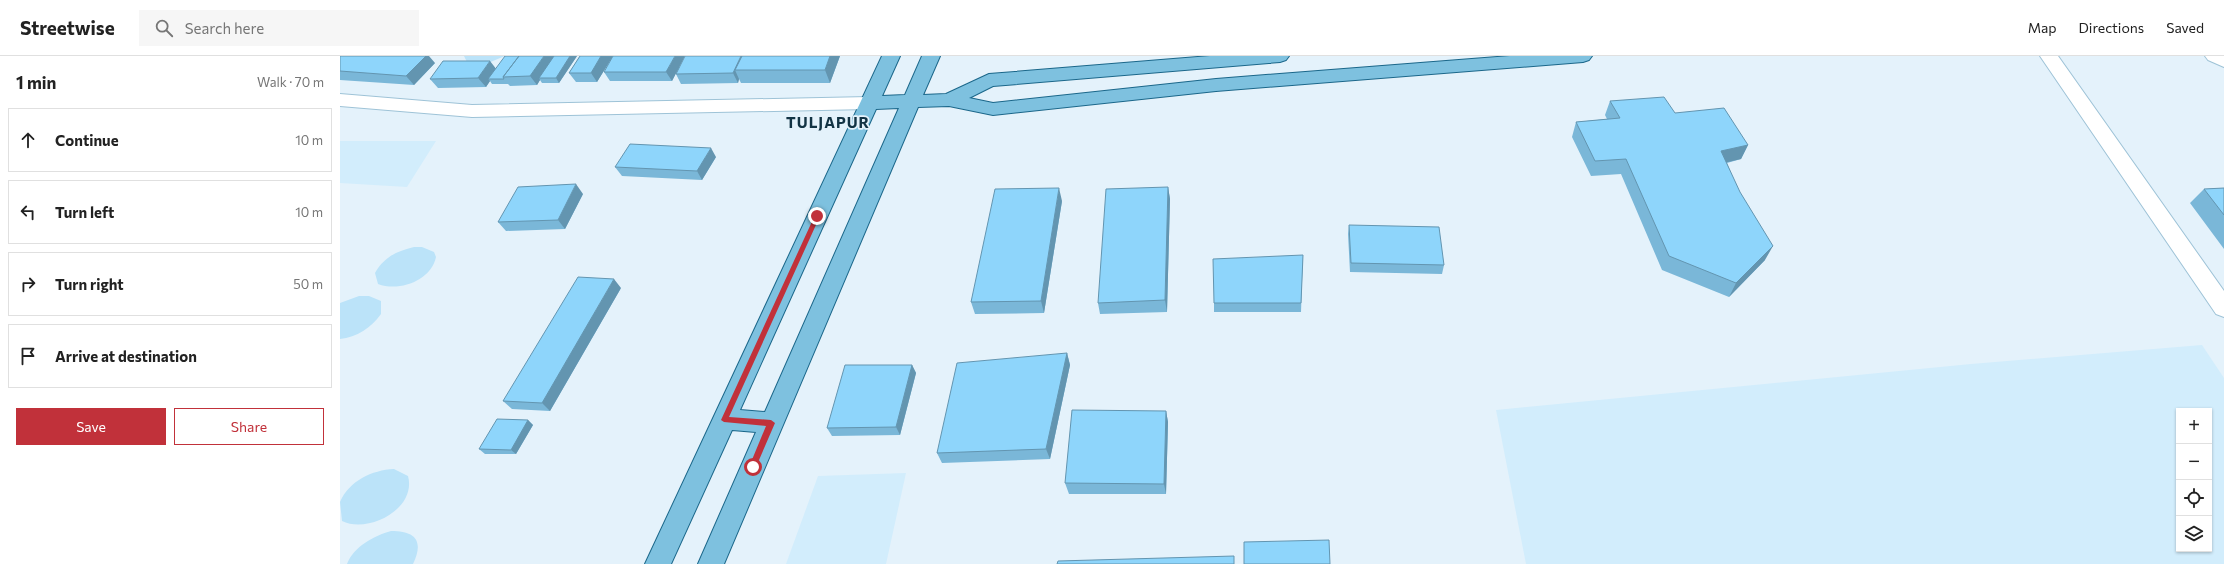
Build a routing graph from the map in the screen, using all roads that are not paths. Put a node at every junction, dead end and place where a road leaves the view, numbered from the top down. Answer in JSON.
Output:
{"nodes":[{"id":1,"x":891,"y":56,"type":"edge"},
{"id":2,"x":931,"y":56,"type":"edge"},
{"id":3,"x":1280,"y":56,"type":"edge"},
{"id":4,"x":1583,"y":56,"type":"edge"},
{"id":5,"x":2049,"y":56,"type":"edge"},
{"id":6,"x":2214,"y":56,"type":"edge"},
{"id":7,"x":2224,"y":61,"type":"edge"},
{"id":8,"x":340,"y":100,"type":"edge"},
{"id":9,"x":949,"y":100,"type":"junction"},
{"id":10,"x":911,"y":102,"type":"junction"},
{"id":11,"x":869,"y":104,"type":"junction"},
{"id":12,"x":2224,"y":308,"type":"edge"},
{"id":13,"x":724,"y":420,"type":"junction"},
{"id":14,"x":771,"y":423,"type":"junction"},
{"id":15,"x":658,"y":564,"type":"edge"},
{"id":16,"x":711,"y":564,"type":"edge"}],
"edges":[{"from":1,"to":11,"type":"main road"},
{"from":2,"to":10,"type":"main road"},
{"from":3,"to":9,"type":"main road"},
{"from":4,"to":9,"type":"main road"},
{"from":5,"to":12,"type":"street"},
{"from":6,"to":7,"type":"street"},
{"from":8,"to":11,"type":"street"},
{"from":9,"to":10,"type":"main road"},
{"from":10,"to":11,"type":"main road"},
{"from":10,"to":14,"type":"main road"},
{"from":11,"to":13,"type":"main road"},
{"from":13,"to":14,"type":"main road"},
{"from":13,"to":15,"type":"main road"},
{"from":14,"to":16,"type":"main road"}]}
